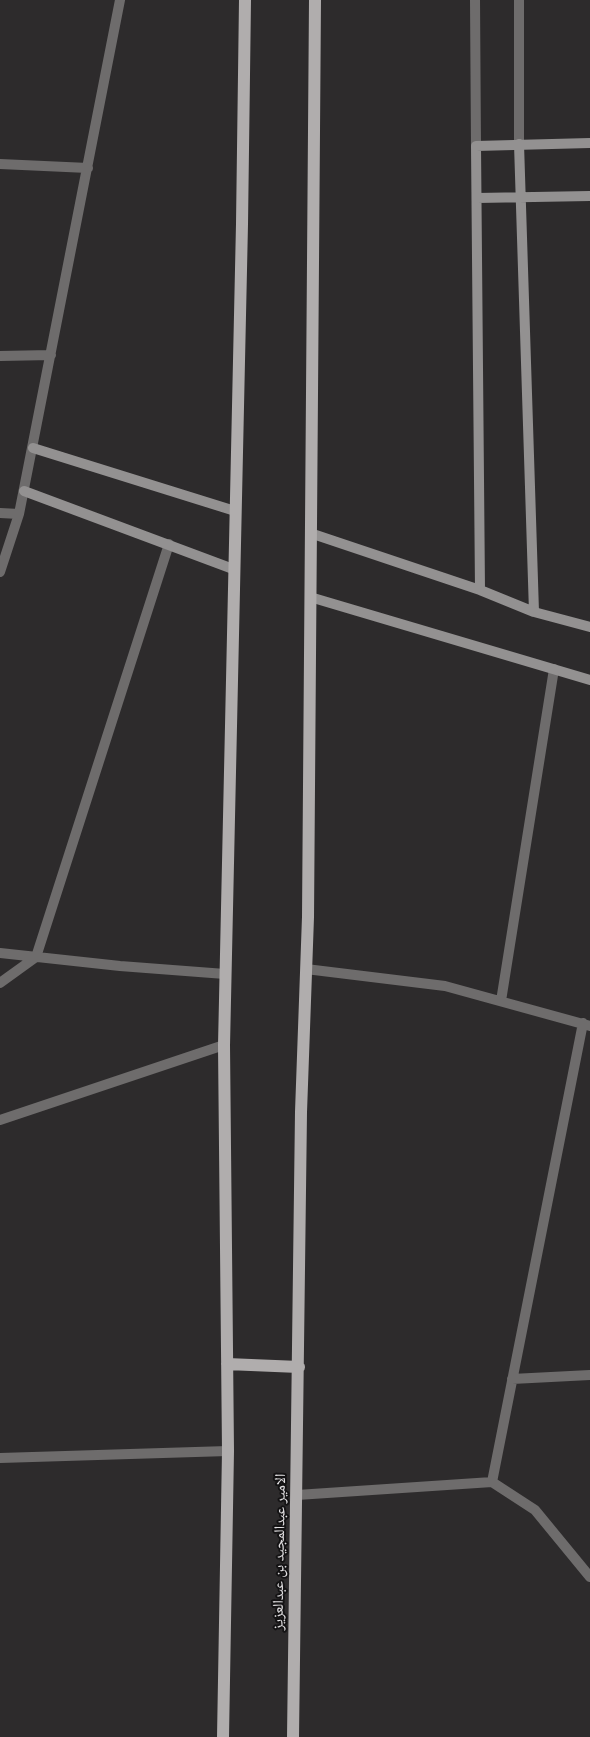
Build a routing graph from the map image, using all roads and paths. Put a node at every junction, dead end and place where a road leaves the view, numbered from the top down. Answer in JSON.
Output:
{"nodes":[{"id":1,"x":120,"y":0,"type":"edge"},
{"id":2,"x":245,"y":0,"type":"edge"},
{"id":3,"x":315,"y":0,"type":"edge"},
{"id":4,"x":475,"y":0,"type":"edge"},
{"id":5,"x":519,"y":0,"type":"edge"},
{"id":6,"x":590,"y":143,"type":"edge"},
{"id":7,"x":519,"y":144,"type":"junction"},
{"id":8,"x":476,"y":146,"type":"junction"},
{"id":9,"x":0,"y":164,"type":"edge"},
{"id":10,"x":88,"y":168,"type":"junction"},
{"id":11,"x":590,"y":196,"type":"edge"},
{"id":12,"x":521,"y":197,"type":"junction"},
{"id":13,"x":477,"y":198,"type":"junction"},
{"id":14,"x":51,"y":355,"type":"junction"},
{"id":15,"x":0,"y":356,"type":"edge"},
{"id":16,"x":33,"y":448,"type":"junction"},
{"id":17,"x":24,"y":491,"type":"junction"},
{"id":18,"x":235,"y":511,"type":"junction"},
{"id":19,"x":0,"y":513,"type":"edge"},
{"id":20,"x":19,"y":514,"type":"junction"},
{"id":21,"x":310,"y":533,"type":"junction"},
{"id":22,"x":169,"y":544,"type":"junction"},
{"id":23,"x":233,"y":569,"type":"junction"},
{"id":24,"x":0,"y":572,"type":"edge"},
{"id":25,"x":480,"y":590,"type":"junction"},
{"id":26,"x":310,"y":597,"type":"junction"},
{"id":27,"x":534,"y":612,"type":"junction"},
{"id":28,"x":590,"y":627,"type":"edge"},
{"id":29,"x":554,"y":669,"type":"junction"},
{"id":30,"x":590,"y":680,"type":"edge"},
{"id":31,"x":0,"y":953,"type":"edge"},
{"id":32,"x":36,"y":957,"type":"junction"},
{"id":33,"x":306,"y":969,"type":"junction"},
{"id":34,"x":225,"y":974,"type":"junction"},
{"id":35,"x":0,"y":983,"type":"edge"},
{"id":36,"x":501,"y":1001,"type":"junction"},
{"id":37,"x":587,"y":1024,"type":"edge"},
{"id":38,"x":224,"y":1045,"type":"junction"},
{"id":39,"x":0,"y":1120,"type":"edge"},
{"id":40,"x":227,"y":1364,"type":"junction"},
{"id":41,"x":299,"y":1368,"type":"junction"},
{"id":42,"x":590,"y":1375,"type":"edge"},
{"id":43,"x":512,"y":1379,"type":"junction"},
{"id":44,"x":228,"y":1451,"type":"junction"},
{"id":45,"x":0,"y":1458,"type":"edge"},
{"id":46,"x":492,"y":1482,"type":"junction"},
{"id":47,"x":297,"y":1495,"type":"junction"},
{"id":48,"x":590,"y":1577,"type":"edge"},
{"id":49,"x":223,"y":1737,"type":"edge"},
{"id":50,"x":293,"y":1737,"type":"edge"}],
"edges":[{"from":1,"to":10,"type":"street"},
{"from":2,"to":18,"type":"main road"},
{"from":3,"to":21,"type":"main road","name":"الامير عبدالمجيد بن عبدالعزيز"},
{"from":4,"to":8,"type":"street"},
{"from":5,"to":7,"type":"street"},
{"from":6,"to":7,"type":"street"},
{"from":7,"to":8,"type":"street"},
{"from":7,"to":12,"type":"street"},
{"from":8,"to":13,"type":"street"},
{"from":9,"to":10,"type":"street"},
{"from":10,"to":14,"type":"street"},
{"from":11,"to":12,"type":"street"},
{"from":12,"to":13,"type":"street"},
{"from":12,"to":27,"type":"street"},
{"from":13,"to":25,"type":"street"},
{"from":14,"to":15,"type":"street"},
{"from":14,"to":16,"type":"street"},
{"from":16,"to":17,"type":"street"},
{"from":16,"to":18,"type":"street"},
{"from":17,"to":20,"type":"street"},
{"from":17,"to":22,"type":"street"},
{"from":18,"to":23,"type":"main road"},
{"from":19,"to":20,"type":"street"},
{"from":20,"to":24,"type":"street"},
{"from":21,"to":25,"type":"street"},
{"from":21,"to":26,"type":"main road","name":"الامير عبدالمجيد بن عبدالعزيز"},
{"from":22,"to":23,"type":"street"},
{"from":22,"to":32,"type":"street"},
{"from":23,"to":34,"type":"main road"},
{"from":25,"to":27,"type":"street"},
{"from":26,"to":29,"type":"street"},
{"from":26,"to":33,"type":"main road","name":"الامير عبدالمجيد بن عبدالعزيز"},
{"from":27,"to":28,"type":"street"},
{"from":29,"to":30,"type":"street"},
{"from":29,"to":36,"type":"street"},
{"from":31,"to":32,"type":"street"},
{"from":32,"to":34,"type":"street"},
{"from":32,"to":35,"type":"street"},
{"from":33,"to":36,"type":"street"},
{"from":33,"to":41,"type":"main road","name":"الامير عبدالمجيد بن عبدالعزيز"},
{"from":34,"to":38,"type":"main road"},
{"from":36,"to":37,"type":"street"},
{"from":37,"to":43,"type":"street"},
{"from":38,"to":39,"type":"street"},
{"from":38,"to":40,"type":"main road"},
{"from":40,"to":41,"type":"main road"},
{"from":40,"to":44,"type":"main road"},
{"from":41,"to":47,"type":"main road","name":"الامير عبدالمجيد بن عبدالعزيز"},
{"from":42,"to":43,"type":"street"},
{"from":43,"to":46,"type":"street"},
{"from":44,"to":45,"type":"street"},
{"from":44,"to":49,"type":"main road"},
{"from":46,"to":47,"type":"street"},
{"from":46,"to":48,"type":"street"},
{"from":47,"to":50,"type":"main road","name":"الامير عبدالمجيد بن عبدالعزيز"}]}
